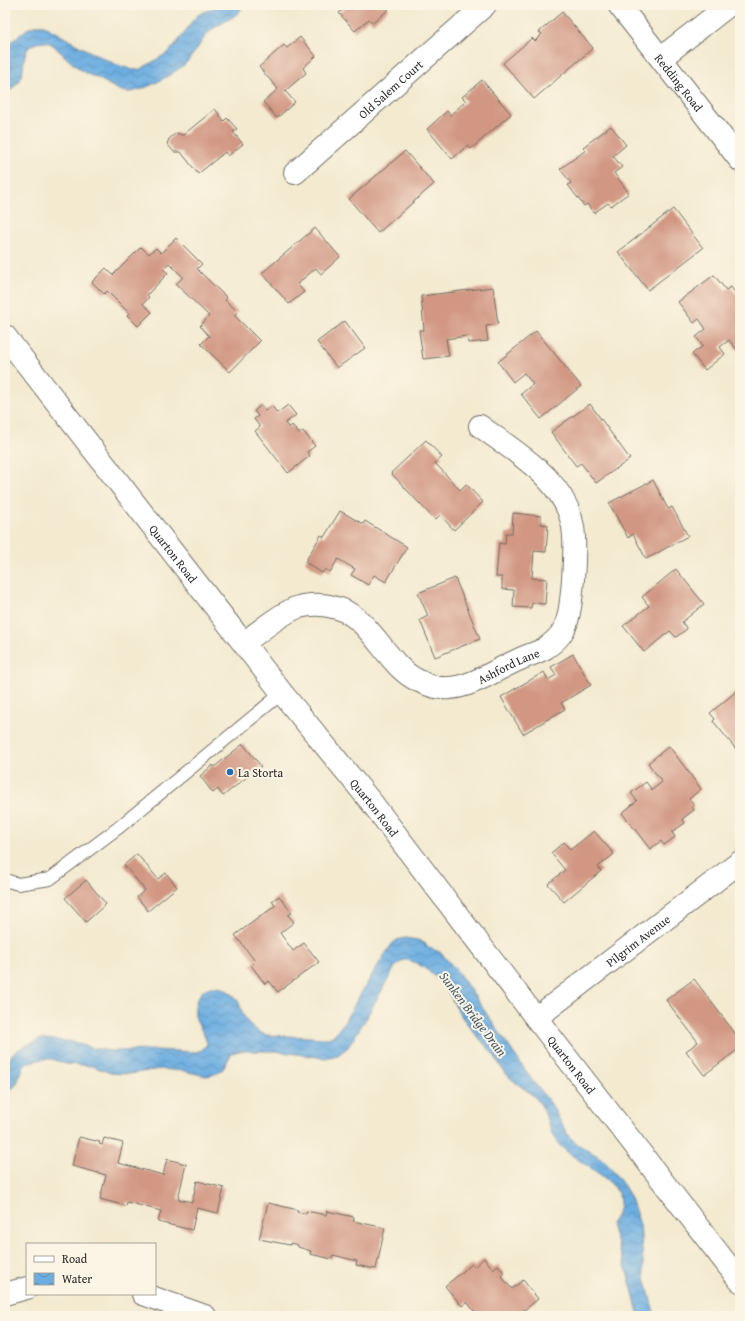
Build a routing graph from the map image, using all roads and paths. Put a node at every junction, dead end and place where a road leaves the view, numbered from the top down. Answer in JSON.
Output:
{"nodes":[{"id":1,"x":485,"y":5,"type":"edge"},
{"id":2,"x":619,"y":5,"type":"edge"},
{"id":3,"x":729,"y":5,"type":"edge"},
{"id":4,"x":661,"y":58,"type":"junction"},
{"id":5,"x":740,"y":160,"type":"edge"},
{"id":6,"x":295,"y":173,"type":"dead end"},
{"id":7,"x":5,"y":336,"type":"edge"},
{"id":8,"x":480,"y":426,"type":"dead end"},
{"id":9,"x":244,"y":643,"type":"junction"},
{"id":10,"x":282,"y":693,"type":"junction"},
{"id":11,"x":740,"y":862,"type":"edge"},
{"id":12,"x":5,"y":880,"type":"edge"},
{"id":13,"x":536,"y":1018,"type":"junction"},
{"id":14,"x":740,"y":1281,"type":"edge"},
{"id":15,"x":26,"y":1288,"type":"edge"},
{"id":16,"x":5,"y":1294,"type":"edge"},
{"id":17,"x":146,"y":1295,"type":"edge"},
{"id":18,"x":205,"y":1316,"type":"edge"}],
"edges":[{"from":1,"to":6,"type":"street","name":"Old Salem Court"},
{"from":2,"to":4,"type":"street","name":"Redding Road"},
{"from":3,"to":4,"type":"street"},
{"from":4,"to":5,"type":"street","name":"Redding Road"},
{"from":7,"to":9,"type":"street","name":"Quarton Road"},
{"from":8,"to":9,"type":"street","name":"Ashford Lane"},
{"from":9,"to":10,"type":"street","name":"Quarton Road"},
{"from":10,"to":12,"type":"lane"},
{"from":10,"to":13,"type":"street","name":"Quarton Road"},
{"from":11,"to":13,"type":"street","name":"Pilgrim Avenue"},
{"from":13,"to":14,"type":"street","name":"Quarton Road"},
{"from":15,"to":16,"type":"street"},
{"from":17,"to":18,"type":"street"}]}
